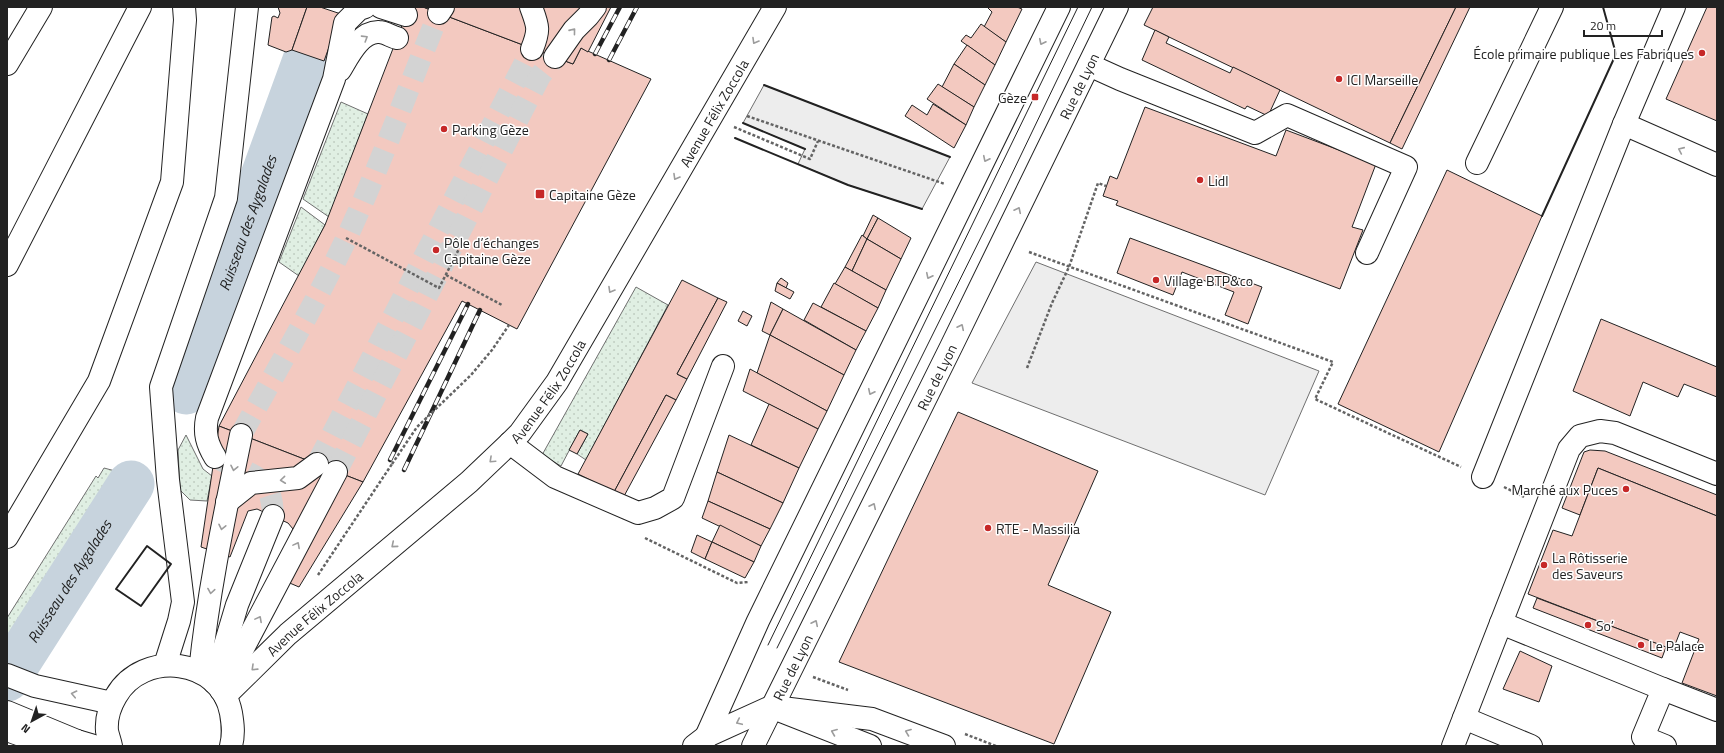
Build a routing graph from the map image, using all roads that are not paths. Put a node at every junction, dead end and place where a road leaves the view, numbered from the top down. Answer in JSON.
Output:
{"nodes":[{"id":1,"x":41,"y":7,"type":"edge"},
{"id":2,"x":140,"y":7,"type":"edge"},
{"id":3,"x":184,"y":7,"type":"edge"},
{"id":4,"x":247,"y":7,"type":"edge"},
{"id":5,"x":365,"y":7,"type":"edge"},
{"id":6,"x":381,"y":7,"type":"edge"},
{"id":7,"x":531,"y":7,"type":"edge"},
{"id":8,"x":595,"y":7,"type":"edge"},
{"id":9,"x":775,"y":7,"type":"edge"},
{"id":10,"x":1059,"y":7,"type":"edge"},
{"id":11,"x":1117,"y":7,"type":"edge"},
{"id":12,"x":1552,"y":7,"type":"edge"},
{"id":13,"x":1674,"y":7,"type":"edge"},
{"id":14,"x":406,"y":15,"type":"dead end"},
{"id":15,"x":397,"y":38,"type":"dead end"},
{"id":16,"x":532,"y":48,"type":"tunnel mouth"},
{"id":17,"x":555,"y":57,"type":"tunnel mouth"},
{"id":18,"x":7,"y":64,"type":"edge"},
{"id":19,"x":1089,"y":65,"type":"junction"},
{"id":20,"x":334,"y":79,"type":"junction"},
{"id":21,"x":1624,"y":124,"type":"junction"},
{"id":22,"x":1478,"y":163,"type":"dead end"},
{"id":23,"x":1717,"y":165,"type":"edge"},
{"id":24,"x":1367,"y":253,"type":"dead end"},
{"id":25,"x":7,"y":264,"type":"edge"},
{"id":26,"x":723,"y":366,"type":"dead end"},
{"id":27,"x":242,"y":435,"type":"tunnel mouth"},
{"id":28,"x":510,"y":443,"type":"junction"},
{"id":29,"x":214,"y":457,"type":"tunnel mouth"},
{"id":30,"x":1717,"y":474,"type":"edge"},
{"id":31,"x":1483,"y":477,"type":"road end"},
{"id":32,"x":227,"y":502,"type":"junction"},
{"id":33,"x":273,"y":516,"type":"tunnel mouth"},
{"id":34,"x":7,"y":537,"type":"edge"},
{"id":35,"x":1501,"y":623,"type":"junction"},
{"id":36,"x":165,"y":665,"type":"junction"},
{"id":37,"x":7,"y":675,"type":"edge"},
{"id":38,"x":215,"y":685,"type":"junction"},
{"id":39,"x":1663,"y":690,"type":"junction"},
{"id":40,"x":112,"y":703,"type":"junction"},
{"id":41,"x":771,"y":707,"type":"junction"},
{"id":42,"x":1717,"y":710,"type":"edge"},
{"id":43,"x":1464,"y":718,"type":"junction"},
{"id":44,"x":10,"y":722,"type":"edge"},
{"id":45,"x":1641,"y":742,"type":"edge"},
{"id":46,"x":701,"y":743,"type":"edge"},
{"id":47,"x":85,"y":744,"type":"edge"},
{"id":48,"x":111,"y":746,"type":"edge"},
{"id":49,"x":231,"y":746,"type":"edge"},
{"id":50,"x":753,"y":746,"type":"edge"},
{"id":51,"x":870,"y":746,"type":"edge"},
{"id":52,"x":944,"y":746,"type":"edge"},
{"id":53,"x":1453,"y":746,"type":"edge"},
{"id":54,"x":1531,"y":746,"type":"edge"},
{"id":55,"x":1665,"y":746,"type":"edge"}],
"edges":[{"from":1,"to":18,"type":"street"},
{"from":2,"to":25,"type":"street"},
{"from":3,"to":34,"type":"street"},
{"from":4,"to":36,"type":"street"},
{"from":5,"to":20,"type":"street"},
{"from":6,"to":14,"type":"street"},
{"from":7,"to":16,"type":"street"},
{"from":17,"to":8,"type":"street","one_way":true},
{"from":9,"to":28,"type":"street","name":"Avenue Félix Zoccola","one_way":true},
{"from":10,"to":46,"type":"street","one_way":true},
{"from":11,"to":19,"type":"street","name":"Rue de Lyon"},
{"from":12,"to":22,"type":"street"},
{"from":13,"to":21,"type":"street"},
{"from":20,"to":15,"type":"street","one_way":true},
{"from":19,"to":24,"type":"street"},
{"from":41,"to":19,"type":"street","name":"Rue de Lyon","one_way":true},
{"from":20,"to":29,"type":"street"},
{"from":23,"to":21,"type":"street","one_way":true},
{"from":21,"to":31,"type":"street"},
{"from":26,"to":28,"type":"street"},
{"from":27,"to":32,"type":"street","one_way":true},
{"from":28,"to":38,"type":"street","name":"Avenue Félix Zoccola","one_way":true},
{"from":30,"to":35,"type":"street"},
{"from":32,"to":38,"type":"street","one_way":true},
{"from":38,"to":32,"type":"street","one_way":true},
{"from":33,"to":38,"type":"street"},
{"from":35,"to":39,"type":"street"},
{"from":35,"to":43,"type":"street"},
{"from":36,"to":38,"type":"street"},
{"from":36,"to":40,"type":"street"},
{"from":40,"to":37,"type":"street","one_way":true},
{"from":38,"to":49,"type":"street"},
{"from":39,"to":42,"type":"street"},
{"from":39,"to":45,"type":"street"},
{"from":40,"to":48,"type":"street"},
{"from":41,"to":46,"type":"street","one_way":true},
{"from":41,"to":50,"type":"street","name":"Rue de Lyon"},
{"from":51,"to":41,"type":"street","one_way":true},
{"from":52,"to":41,"type":"street","one_way":true},
{"from":43,"to":53,"type":"street"},
{"from":43,"to":54,"type":"street"},
{"from":44,"to":47,"type":"street"},
{"from":45,"to":55,"type":"street"}]}
